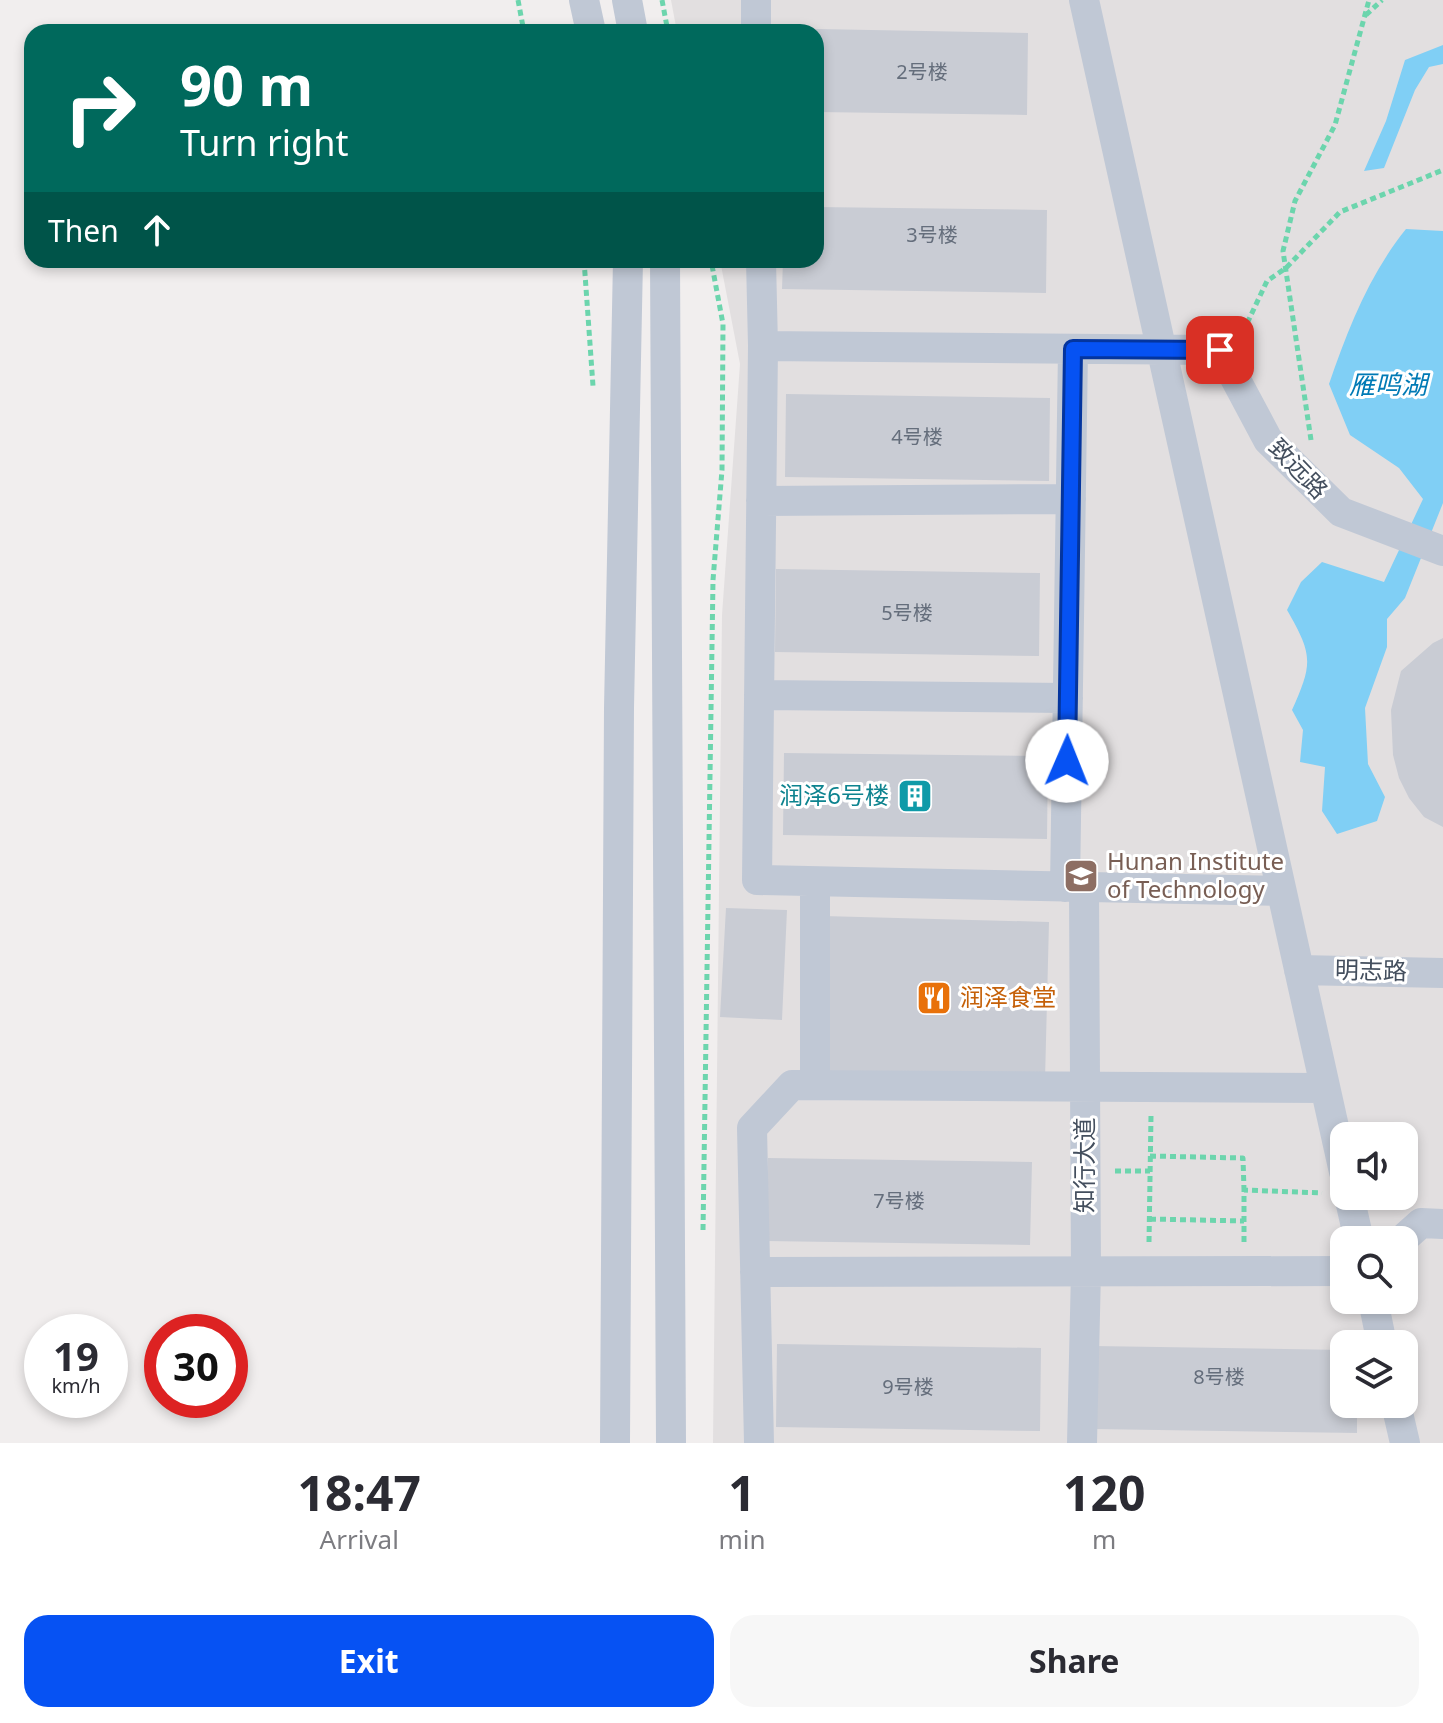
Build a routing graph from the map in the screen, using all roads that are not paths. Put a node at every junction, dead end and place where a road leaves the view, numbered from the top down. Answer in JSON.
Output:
{"nodes":[{"id":1,"x":584,"y":0,"type":"edge"},
{"id":2,"x":627,"y":0,"type":"edge"},
{"id":3,"x":756,"y":0,"type":"edge"},
{"id":4,"x":1084,"y":0,"type":"edge"},
{"id":5,"x":589,"y":24,"type":"edge"},
{"id":6,"x":632,"y":24,"type":"edge"},
{"id":7,"x":756,"y":24,"type":"edge"},
{"id":8,"x":628,"y":268,"type":"edge"},
{"id":9,"x":665,"y":268,"type":"edge"},
{"id":10,"x":761,"y":268,"type":"edge"},
{"id":11,"x":763,"y":346,"type":"junction"},
{"id":12,"x":1073,"y":349,"type":"junction"},
{"id":13,"x":1160,"y":349,"type":"junction"},
{"id":14,"x":1071,"y":499,"type":"junction"},
{"id":15,"x":761,"y":501,"type":"junction"},
{"id":16,"x":1443,"y":551,"type":"edge"},
{"id":17,"x":759,"y":695,"type":"junction"},
{"id":18,"x":1068,"y":698,"type":"junction"},
{"id":19,"x":815,"y":882,"type":"junction"},
{"id":20,"x":1075,"y":887,"type":"junction"},
{"id":21,"x":1281,"y":891,"type":"junction"},
{"id":22,"x":1299,"y":970,"type":"junction"},
{"id":23,"x":1443,"y":973,"type":"edge"},
{"id":24,"x":815,"y":1085,"type":"junction"},
{"id":25,"x":1085,"y":1086,"type":"junction"},
{"id":26,"x":1325,"y":1088,"type":"junction"},
{"id":27,"x":1330,"y":1122,"type":"edge"},
{"id":28,"x":1443,"y":1224,"type":"edge"},
{"id":29,"x":1418,"y":1226,"type":"edge"},
{"id":30,"x":1086,"y":1271,"type":"junction"},
{"id":31,"x":1330,"y":1271,"type":"edge"},
{"id":32,"x":755,"y":1272,"type":"junction"},
{"id":33,"x":1399,"y":1418,"type":"edge"},
{"id":34,"x":615,"y":1443,"type":"edge"},
{"id":35,"x":671,"y":1443,"type":"edge"},
{"id":36,"x":759,"y":1443,"type":"edge"},
{"id":37,"x":1082,"y":1443,"type":"edge"},
{"id":38,"x":1405,"y":1443,"type":"edge"}],
"edges":[{"from":1,"to":5,"type":"street"},
{"from":2,"to":6,"type":"street"},
{"from":3,"to":7,"type":"street"},
{"from":4,"to":13,"type":"street"},
{"from":8,"to":34,"type":"street"},
{"from":9,"to":35,"type":"street"},
{"from":10,"to":11,"type":"street"},
{"from":11,"to":12,"type":"street"},
{"from":11,"to":15,"type":"street"},
{"from":12,"to":13,"type":"street"},
{"from":12,"to":14,"type":"street","name":"知行大道"},
{"from":13,"to":16,"type":"street","name":"致远路"},
{"from":13,"to":21,"type":"street"},
{"from":14,"to":15,"type":"street"},
{"from":14,"to":18,"type":"street","name":"知行大道"},
{"from":15,"to":17,"type":"street"},
{"from":17,"to":18,"type":"street"},
{"from":17,"to":19,"type":"street"},
{"from":18,"to":20,"type":"street","name":"知行大道"},
{"from":19,"to":20,"type":"street"},
{"from":19,"to":24,"type":"street"},
{"from":20,"to":21,"type":"street"},
{"from":20,"to":25,"type":"street","name":"知行大道"},
{"from":21,"to":22,"type":"street"},
{"from":22,"to":23,"type":"street","name":"明志路"},
{"from":22,"to":26,"type":"street"},
{"from":24,"to":25,"type":"street"},
{"from":24,"to":32,"type":"street"},
{"from":25,"to":26,"type":"street"},
{"from":25,"to":30,"type":"street","name":"知行大道"},
{"from":26,"to":27,"type":"street"},
{"from":28,"to":29,"type":"street"},
{"from":30,"to":31,"type":"street"},
{"from":30,"to":32,"type":"street"},
{"from":30,"to":37,"type":"street","name":"知行大道"},
{"from":32,"to":36,"type":"street"},
{"from":33,"to":38,"type":"street"}]}
